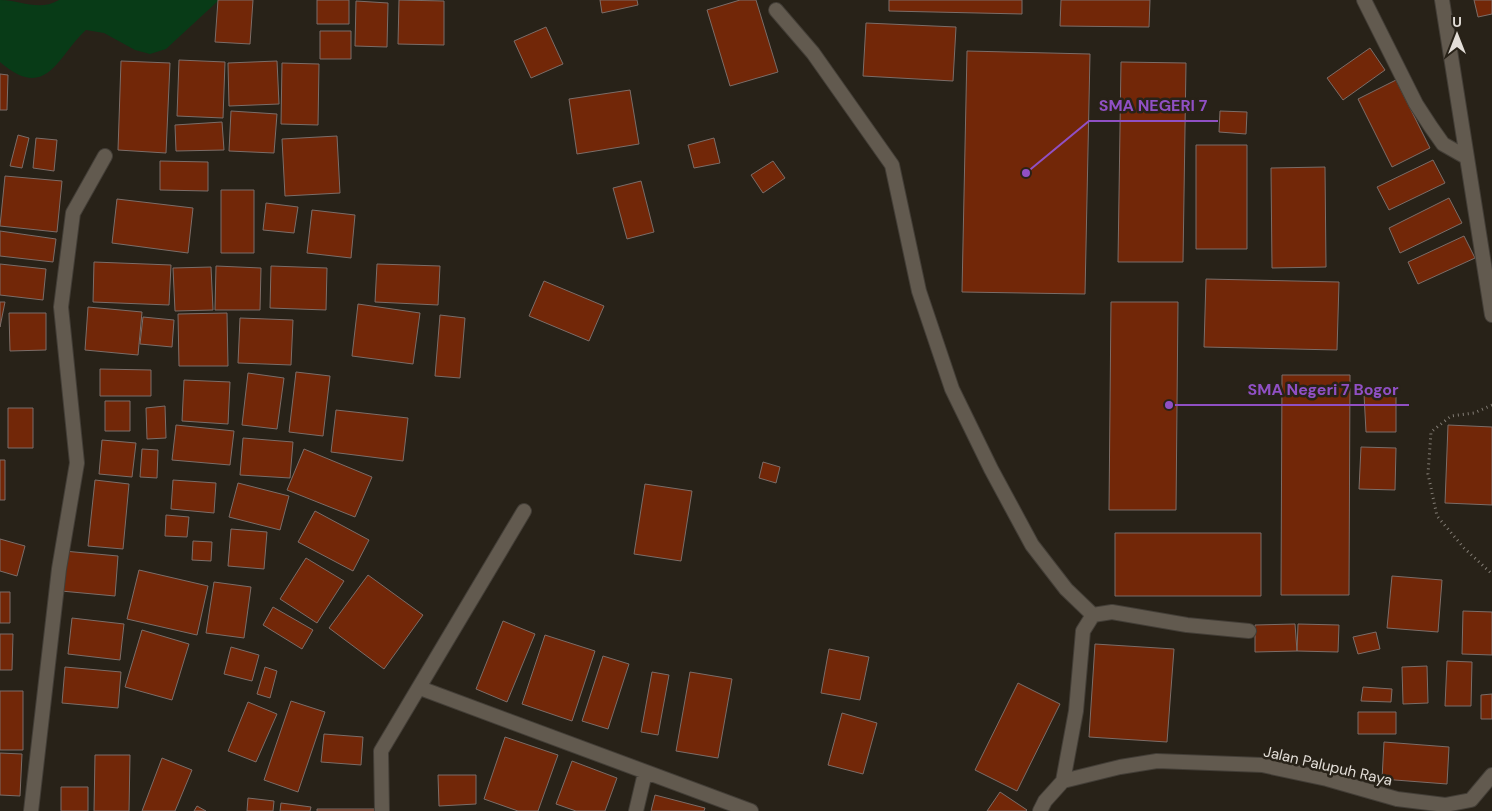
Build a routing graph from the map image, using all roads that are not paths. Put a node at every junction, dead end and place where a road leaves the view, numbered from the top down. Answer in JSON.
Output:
{"nodes":[{"id":1,"x":1364,"y":0,"type":"edge"},
{"id":2,"x":1442,"y":0,"type":"edge"},
{"id":3,"x":776,"y":10,"type":"dead end"},
{"id":4,"x":105,"y":156,"type":"dead end"},
{"id":5,"x":1466,"y":157,"type":"junction"},
{"id":6,"x":1492,"y":315,"type":"edge"},
{"id":7,"x":524,"y":511,"type":"dead end"},
{"id":8,"x":1093,"y":615,"type":"junction"},
{"id":9,"x":1249,"y":631,"type":"dead end"},
{"id":10,"x":420,"y":688,"type":"junction"},
{"id":11,"x":645,"y":773,"type":"junction"},
{"id":12,"x":1492,"y":775,"type":"edge"},
{"id":13,"x":1063,"y":781,"type":"junction"},
{"id":14,"x":31,"y":811,"type":"edge"},
{"id":15,"x":382,"y":811,"type":"edge"},
{"id":16,"x":636,"y":811,"type":"edge"},
{"id":17,"x":751,"y":811,"type":"edge"},
{"id":18,"x":1040,"y":811,"type":"edge"}],
"edges":[{"from":1,"to":5,"type":"street"},
{"from":2,"to":5,"type":"street"},
{"from":3,"to":8,"type":"street"},
{"from":4,"to":14,"type":"street"},
{"from":5,"to":6,"type":"street"},
{"from":7,"to":10,"type":"street"},
{"from":8,"to":9,"type":"street"},
{"from":8,"to":13,"type":"street"},
{"from":10,"to":11,"type":"street"},
{"from":10,"to":15,"type":"street"},
{"from":11,"to":16,"type":"street"},
{"from":11,"to":17,"type":"street"},
{"from":12,"to":13,"type":"street","name":"Jalan Palupuh Raya"},
{"from":13,"to":18,"type":"street"}]}
